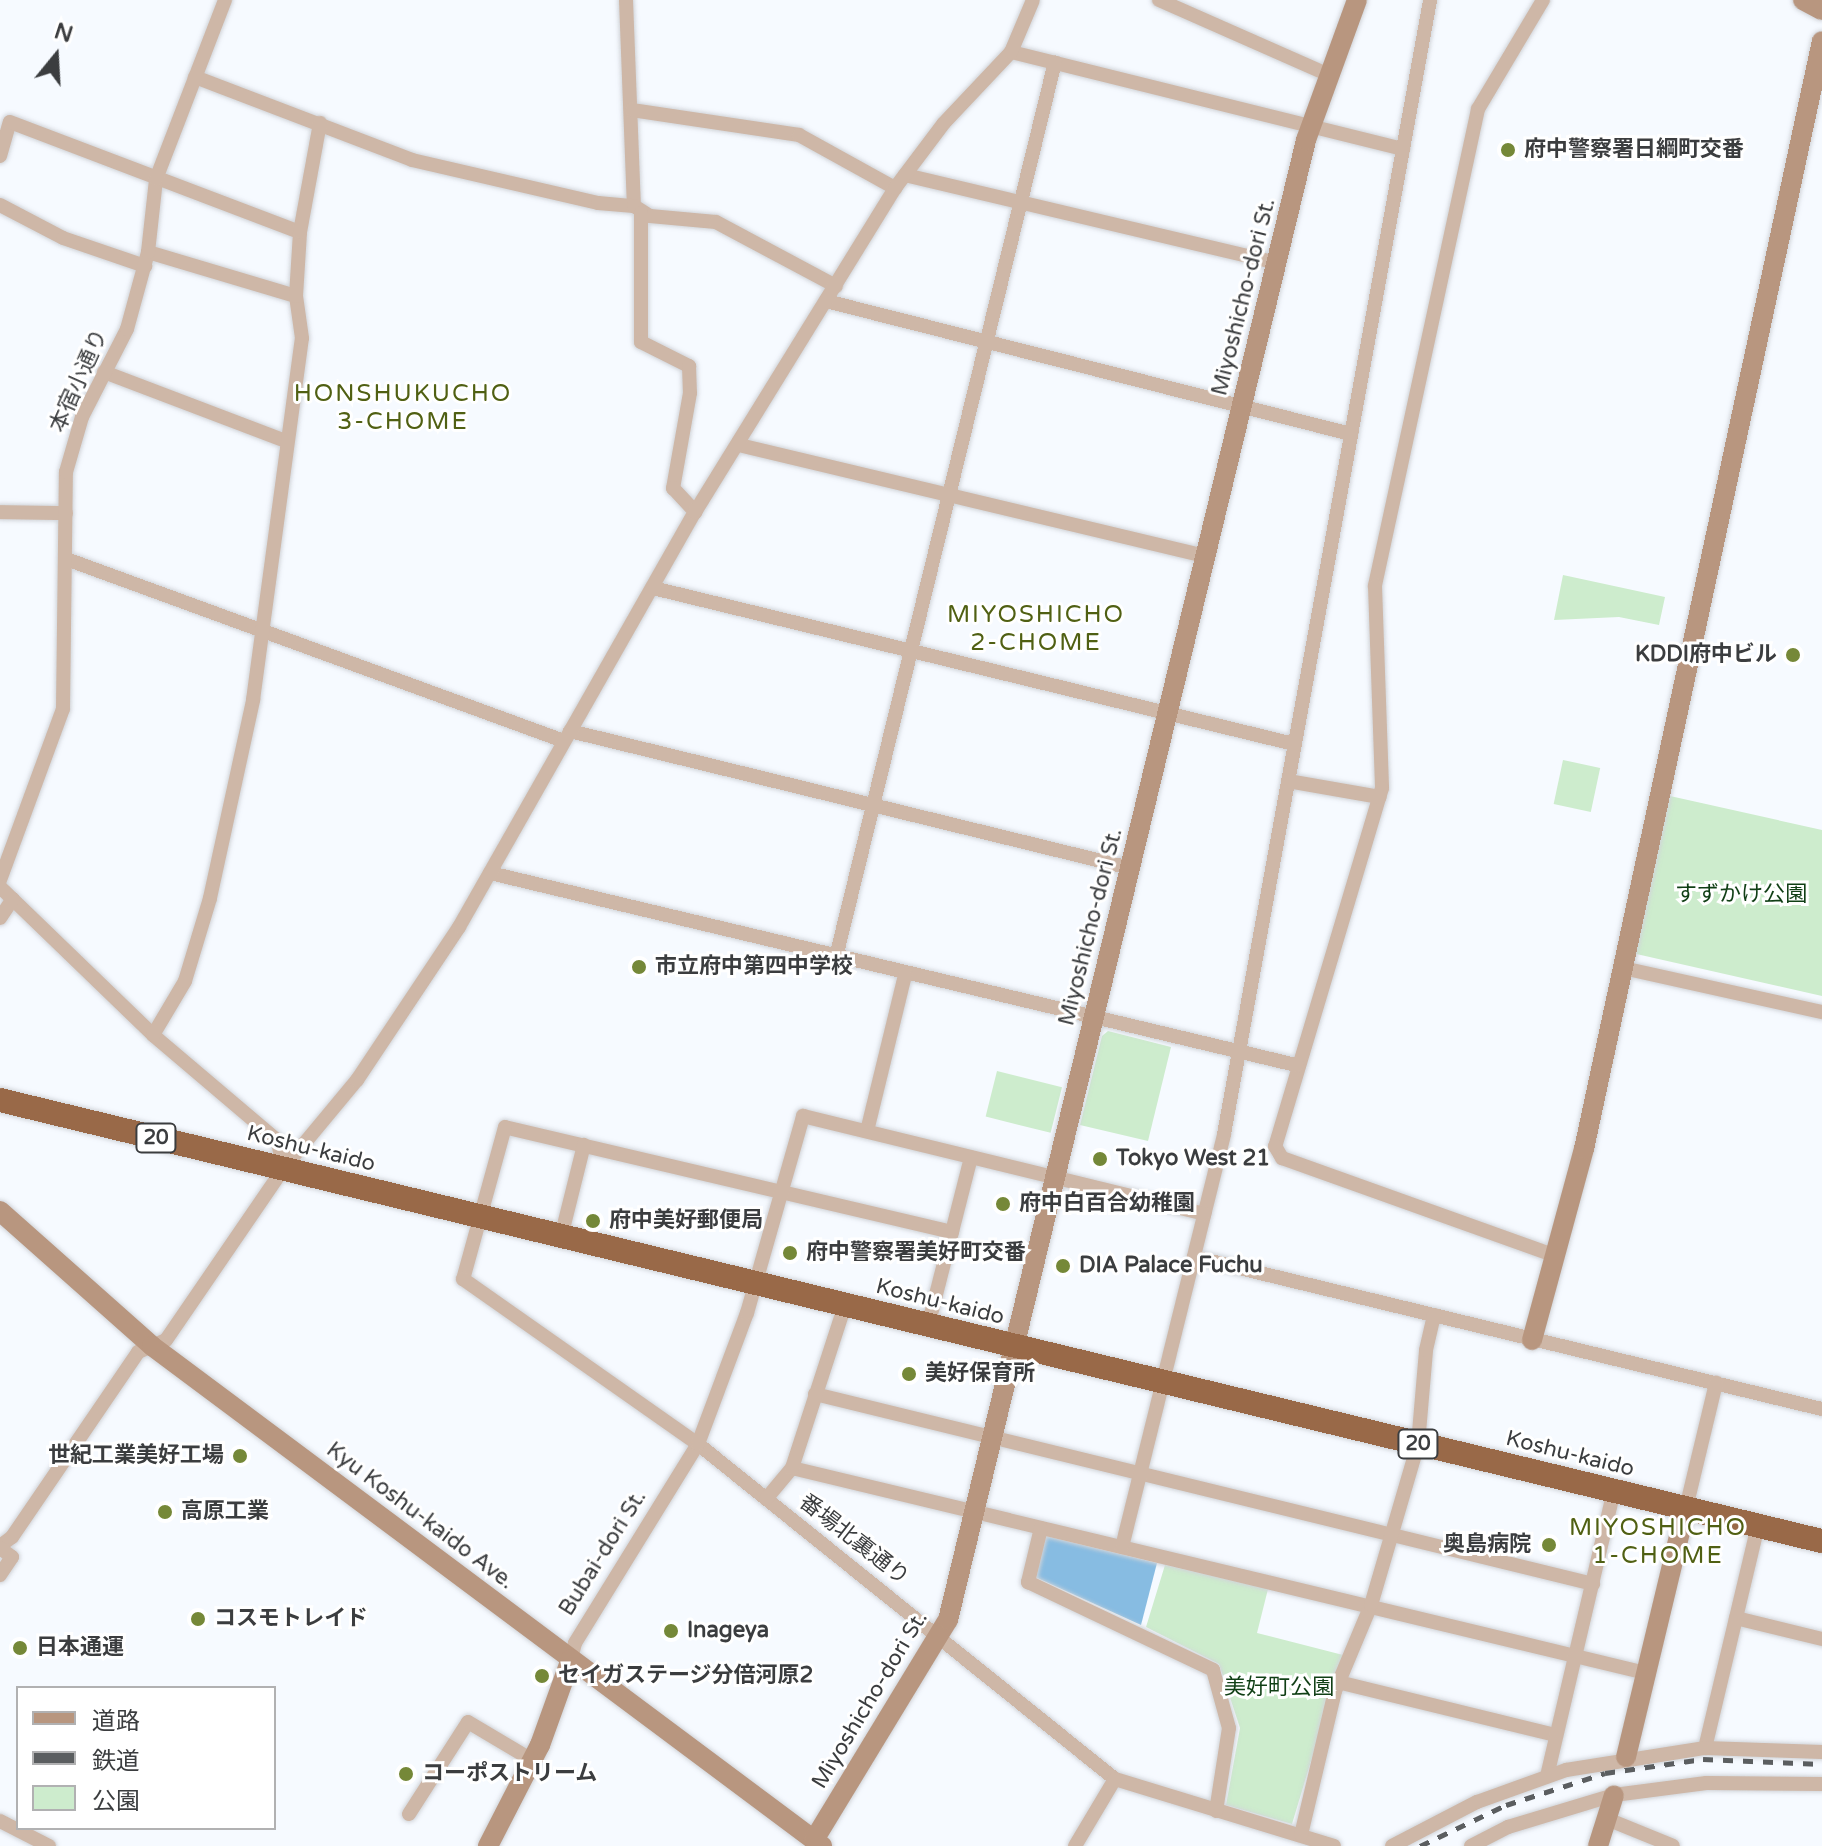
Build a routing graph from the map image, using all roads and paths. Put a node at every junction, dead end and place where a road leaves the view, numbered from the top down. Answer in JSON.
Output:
{"nodes":[{"id":1,"x":225,"y":0,"type":"edge"},
{"id":2,"x":626,"y":0,"type":"edge"},
{"id":3,"x":1033,"y":0,"type":"edge"},
{"id":4,"x":1159,"y":0,"type":"edge"},
{"id":5,"x":1357,"y":0,"type":"edge"},
{"id":6,"x":1430,"y":0,"type":"edge"},
{"id":7,"x":1543,"y":0,"type":"edge"},
{"id":8,"x":1803,"y":0,"type":"edge"},
{"id":9,"x":1822,"y":10,"type":"edge"},
{"id":10,"x":1822,"y":41,"type":"edge"},
{"id":11,"x":1011,"y":52,"type":"junction"},
{"id":12,"x":1055,"y":62,"type":"junction"},
{"id":13,"x":1329,"y":75,"type":"junction"},
{"id":14,"x":195,"y":77,"type":"junction"},
{"id":15,"x":632,"y":110,"type":"junction"},
{"id":16,"x":320,"y":123,"type":"junction"},
{"id":17,"x":1311,"y":125,"type":"junction"},
{"id":18,"x":1403,"y":149,"type":"junction"},
{"id":19,"x":0,"y":156,"type":"edge"},
{"id":20,"x":905,"y":175,"type":"junction"},
{"id":21,"x":156,"y":179,"type":"junction"},
{"id":22,"x":895,"y":188,"type":"junction"},
{"id":23,"x":0,"y":205,"type":"edge"},
{"id":24,"x":1020,"y":205,"type":"junction"},
{"id":25,"x":638,"y":210,"type":"junction"},
{"id":26,"x":300,"y":232,"type":"junction"},
{"id":27,"x":147,"y":259,"type":"junction"},
{"id":28,"x":1277,"y":263,"type":"junction"},
{"id":29,"x":836,"y":286,"type":"junction"},
{"id":30,"x":296,"y":296,"type":"junction"},
{"id":31,"x":826,"y":301,"type":"junction"},
{"id":32,"x":986,"y":345,"type":"junction"},
{"id":33,"x":104,"y":372,"type":"junction"},
{"id":34,"x":1242,"y":406,"type":"junction"},
{"id":35,"x":1351,"y":434,"type":"junction"},
{"id":36,"x":286,"y":441,"type":"junction"},
{"id":37,"x":739,"y":445,"type":"junction"},
{"id":38,"x":949,"y":495,"type":"junction"},
{"id":39,"x":0,"y":512,"type":"edge"},
{"id":40,"x":695,"y":512,"type":"junction"},
{"id":41,"x":66,"y":513,"type":"junction"},
{"id":42,"x":1206,"y":556,"type":"junction"},
{"id":43,"x":69,"y":560,"type":"junction"},
{"id":44,"x":653,"y":588,"type":"junction"},
{"id":45,"x":265,"y":628,"type":"junction"},
{"id":46,"x":911,"y":651,"type":"junction"},
{"id":47,"x":1167,"y":713,"type":"junction"},
{"id":48,"x":567,"y":736,"type":"junction"},
{"id":49,"x":1294,"y":744,"type":"junction"},
{"id":50,"x":1288,"y":781,"type":"junction"},
{"id":51,"x":1380,"y":797,"type":"junction"},
{"id":52,"x":873,"y":805,"type":"junction"},
{"id":53,"x":1130,"y":868,"type":"junction"},
{"id":54,"x":490,"y":873,"type":"junction"},
{"id":55,"x":0,"y":880,"type":"edge"},
{"id":56,"x":0,"y":887,"type":"edge"},
{"id":57,"x":13,"y":899,"type":"junction"},
{"id":58,"x":0,"y":918,"type":"edge"},
{"id":59,"x":836,"y":957,"type":"junction"},
{"id":60,"x":1623,"y":968,"type":"junction"},
{"id":61,"x":905,"y":975,"type":"junction"},
{"id":62,"x":1822,"y":1012,"type":"edge"},
{"id":63,"x":1093,"y":1020,"type":"junction"},
{"id":64,"x":153,"y":1035,"type":"junction"},
{"id":65,"x":1238,"y":1054,"type":"junction"},
{"id":66,"x":1296,"y":1065,"type":"junction"},
{"id":67,"x":0,"y":1100,"type":"edge"},
{"id":68,"x":867,"y":1131,"type":"junction"},
{"id":69,"x":584,"y":1145,"type":"junction"},
{"id":70,"x":971,"y":1157,"type":"junction"},
{"id":71,"x":283,"y":1169,"type":"junction"},
{"id":72,"x":1055,"y":1177,"type":"junction"},
{"id":73,"x":781,"y":1192,"type":"junction"},
{"id":74,"x":0,"y":1211,"type":"edge"},
{"id":75,"x":1204,"y":1214,"type":"junction"},
{"id":76,"x":478,"y":1217,"type":"junction"},
{"id":77,"x":952,"y":1232,"type":"junction"},
{"id":78,"x":561,"y":1237,"type":"junction"},
{"id":79,"x":1553,"y":1255,"type":"junction"},
{"id":80,"x":1194,"y":1257,"type":"junction"},
{"id":81,"x":755,"y":1283,"type":"junction"},
{"id":82,"x":845,"y":1305,"type":"junction"},
{"id":83,"x":1434,"y":1315,"type":"junction"},
{"id":84,"x":928,"y":1326,"type":"junction"},
{"id":85,"x":1532,"y":1340,"type":"junction"},
{"id":86,"x":152,"y":1346,"type":"junction"},
{"id":87,"x":1014,"y":1347,"type":"junction"},
{"id":88,"x":1163,"y":1383,"type":"junction"},
{"id":89,"x":1716,"y":1383,"type":"junction"},
{"id":90,"x":815,"y":1394,"type":"junction"},
{"id":91,"x":1822,"y":1409,"type":"edge"},
{"id":92,"x":992,"y":1437,"type":"junction"},
{"id":93,"x":698,"y":1444,"type":"junction"},
{"id":94,"x":1418,"y":1444,"type":"junction"},
{"id":95,"x":792,"y":1468,"type":"junction"},
{"id":96,"x":1141,"y":1473,"type":"junction"},
{"id":97,"x":1614,"y":1491,"type":"junction"},
{"id":98,"x":766,"y":1499,"type":"junction"},
{"id":99,"x":1686,"y":1508,"type":"junction"},
{"id":100,"x":974,"y":1511,"type":"junction"},
{"id":101,"x":1758,"y":1526,"type":"junction"},
{"id":102,"x":1041,"y":1528,"type":"junction"},
{"id":103,"x":1394,"y":1535,"type":"junction"},
{"id":104,"x":1822,"y":1541,"type":"edge"},
{"id":105,"x":0,"y":1547,"type":"edge"},
{"id":106,"x":1122,"y":1547,"type":"junction"},
{"id":107,"x":0,"y":1575,"type":"edge"},
{"id":108,"x":1593,"y":1584,"type":"junction"},
{"id":109,"x":1371,"y":1605,"type":"junction"},
{"id":110,"x":1736,"y":1618,"type":"junction"},
{"id":111,"x":941,"y":1637,"type":"junction"},
{"id":112,"x":1822,"y":1639,"type":"edge"},
{"id":113,"x":1575,"y":1657,"type":"junction"},
{"id":114,"x":571,"y":1659,"type":"junction"},
{"id":115,"x":1646,"y":1673,"type":"junction"},
{"id":116,"x":1338,"y":1682,"type":"junction"},
{"id":117,"x":1556,"y":1735,"type":"junction"},
{"id":118,"x":1705,"y":1748,"type":"junction"},
{"id":119,"x":1822,"y":1752,"type":"edge"},
{"id":120,"x":1626,"y":1757,"type":"junction"},
{"id":121,"x":532,"y":1760,"type":"junction"},
{"id":122,"x":1547,"y":1776,"type":"junction"},
{"id":123,"x":1115,"y":1779,"type":"junction"},
{"id":124,"x":1822,"y":1784,"type":"edge"},
{"id":125,"x":1614,"y":1795,"type":"junction"},
{"id":126,"x":1216,"y":1811,"type":"junction"},
{"id":127,"x":409,"y":1814,"type":"dead end"},
{"id":128,"x":1607,"y":1819,"type":"junction"},
{"id":129,"x":18,"y":1830,"type":"edge"},
{"id":130,"x":1301,"y":1835,"type":"junction"},
{"id":131,"x":818,"y":1843,"type":"edge"},
{"id":132,"x":49,"y":1846,"type":"edge"},
{"id":133,"x":488,"y":1846,"type":"edge"},
{"id":134,"x":1075,"y":1846,"type":"edge"},
{"id":135,"x":1334,"y":1846,"type":"edge"},
{"id":136,"x":1392,"y":1846,"type":"edge"},
{"id":137,"x":1471,"y":1846,"type":"edge"},
{"id":138,"x":1598,"y":1846,"type":"edge"},
{"id":139,"x":1673,"y":1846,"type":"edge"}],
"edges":[{"from":1,"to":14,"type":"street","name":"本宿小通り"},
{"from":2,"to":15,"type":"street"},
{"from":3,"to":11,"type":"street"},
{"from":4,"to":13,"type":"street"},
{"from":5,"to":13,"type":"street","name":"Miyoshicho-dori St."},
{"from":6,"to":18,"type":"street"},
{"from":7,"to":51,"type":"street"},
{"from":8,"to":9,"type":"street"},
{"from":10,"to":60,"type":"street"},
{"from":11,"to":12,"type":"street"},
{"from":11,"to":20,"type":"street"},
{"from":12,"to":17,"type":"street"},
{"from":12,"to":24,"type":"street"},
{"from":13,"to":17,"type":"street","name":"Miyoshicho-dori St."},
{"from":14,"to":16,"type":"street"},
{"from":14,"to":21,"type":"street","name":"本宿小通り"},
{"from":15,"to":22,"type":"street"},
{"from":15,"to":25,"type":"street"},
{"from":16,"to":25,"type":"street"},
{"from":16,"to":26,"type":"street"},
{"from":17,"to":18,"type":"street"},
{"from":17,"to":28,"type":"street","name":"Miyoshicho-dori St."},
{"from":18,"to":35,"type":"street"},
{"from":19,"to":21,"type":"street"},
{"from":20,"to":22,"type":"street"},
{"from":20,"to":24,"type":"street"},
{"from":21,"to":26,"type":"street"},
{"from":21,"to":27,"type":"street","name":"本宿小通り"},
{"from":22,"to":29,"type":"street"},
{"from":23,"to":27,"type":"street"},
{"from":24,"to":28,"type":"street"},
{"from":24,"to":32,"type":"street"},
{"from":25,"to":29,"type":"street"},
{"from":25,"to":40,"type":"street"},
{"from":26,"to":30,"type":"street"},
{"from":27,"to":30,"type":"street"},
{"from":27,"to":33,"type":"street","name":"本宿小通り"},
{"from":28,"to":34,"type":"street","name":"Miyoshicho-dori St."},
{"from":29,"to":31,"type":"street"},
{"from":30,"to":36,"type":"street"},
{"from":31,"to":32,"type":"street"},
{"from":31,"to":37,"type":"street"},
{"from":32,"to":34,"type":"street"},
{"from":32,"to":38,"type":"street"},
{"from":33,"to":36,"type":"street"},
{"from":33,"to":41,"type":"street","name":"本宿小通り"},
{"from":34,"to":35,"type":"street"},
{"from":34,"to":42,"type":"street","name":"Miyoshicho-dori St."},
{"from":35,"to":49,"type":"street"},
{"from":36,"to":45,"type":"street"},
{"from":37,"to":38,"type":"street"},
{"from":37,"to":40,"type":"street"},
{"from":38,"to":42,"type":"street"},
{"from":38,"to":46,"type":"street"},
{"from":39,"to":41,"type":"street"},
{"from":40,"to":44,"type":"street"},
{"from":41,"to":43,"type":"street","name":"本宿小通り"},
{"from":42,"to":47,"type":"street","name":"Miyoshicho-dori St."},
{"from":43,"to":45,"type":"street"},
{"from":43,"to":55,"type":"street","name":"本宿小通り"},
{"from":44,"to":46,"type":"street"},
{"from":44,"to":48,"type":"street"},
{"from":45,"to":48,"type":"street"},
{"from":45,"to":64,"type":"street"},
{"from":46,"to":47,"type":"street"},
{"from":46,"to":52,"type":"street"},
{"from":47,"to":49,"type":"street"},
{"from":47,"to":53,"type":"street","name":"Miyoshicho-dori St."},
{"from":48,"to":52,"type":"street"},
{"from":48,"to":54,"type":"street"},
{"from":49,"to":50,"type":"street"},
{"from":50,"to":51,"type":"street"},
{"from":50,"to":65,"type":"street"},
{"from":51,"to":66,"type":"street"},
{"from":52,"to":53,"type":"street"},
{"from":52,"to":59,"type":"street"},
{"from":53,"to":63,"type":"street","name":"Miyoshicho-dori St."},
{"from":54,"to":59,"type":"street"},
{"from":54,"to":71,"type":"street"},
{"from":56,"to":57,"type":"street"},
{"from":57,"to":58,"type":"street"},
{"from":57,"to":64,"type":"street"},
{"from":59,"to":61,"type":"street"},
{"from":60,"to":62,"type":"street"},
{"from":60,"to":79,"type":"street"},
{"from":61,"to":63,"type":"street"},
{"from":61,"to":68,"type":"street"},
{"from":63,"to":65,"type":"street"},
{"from":63,"to":72,"type":"street","name":"Miyoshicho-dori St."},
{"from":64,"to":71,"type":"street"},
{"from":65,"to":66,"type":"street"},
{"from":65,"to":75,"type":"street"},
{"from":66,"to":79,"type":"street"},
{"from":67,"to":71,"type":"highway","name":"Koshu-kaido","number":"20"},
{"from":68,"to":70,"type":"street"},
{"from":68,"to":73,"type":"street","name":"Bubai-dori St."},
{"from":69,"to":73,"type":"street"},
{"from":69,"to":76,"type":"street"},
{"from":69,"to":78,"type":"street"},
{"from":70,"to":72,"type":"street"},
{"from":70,"to":77,"type":"street"},
{"from":71,"to":76,"type":"highway","name":"Koshu-kaido","number":"20"},
{"from":71,"to":86,"type":"street"},
{"from":72,"to":75,"type":"street"},
{"from":72,"to":87,"type":"street","name":"Miyoshicho-dori St."},
{"from":73,"to":77,"type":"street"},
{"from":73,"to":81,"type":"street","name":"Bubai-dori St."},
{"from":74,"to":86,"type":"street","name":"Kyu Koshu-kaido Ave."},
{"from":75,"to":80,"type":"street"},
{"from":76,"to":78,"type":"highway","name":"Koshu-kaido","number":"20"},
{"from":76,"to":93,"type":"street","name":"番場北裏通り"},
{"from":77,"to":84,"type":"street"},
{"from":78,"to":81,"type":"highway","name":"Koshu-kaido","number":"20"},
{"from":79,"to":85,"type":"street"},
{"from":80,"to":83,"type":"street"},
{"from":80,"to":88,"type":"street"},
{"from":81,"to":82,"type":"highway","name":"Koshu-kaido","number":"20"},
{"from":81,"to":93,"type":"street","name":"Bubai-dori St."},
{"from":82,"to":84,"type":"highway","name":"Koshu-kaido","number":"20"},
{"from":82,"to":90,"type":"street"},
{"from":83,"to":85,"type":"street"},
{"from":83,"to":94,"type":"street"},
{"from":84,"to":87,"type":"highway","name":"Koshu-kaido","number":"20"},
{"from":85,"to":89,"type":"street"},
{"from":86,"to":105,"type":"street"},
{"from":86,"to":114,"type":"street","name":"Kyu Koshu-kaido Ave."},
{"from":87,"to":88,"type":"highway","name":"Koshu-kaido","number":"20"},
{"from":87,"to":92,"type":"street","name":"Miyoshicho-dori St."},
{"from":88,"to":94,"type":"highway","name":"Koshu-kaido","number":"20"},
{"from":88,"to":96,"type":"street"},
{"from":89,"to":91,"type":"street"},
{"from":89,"to":99,"type":"street"},
{"from":90,"to":92,"type":"street"},
{"from":90,"to":95,"type":"street"},
{"from":92,"to":96,"type":"street"},
{"from":92,"to":100,"type":"street","name":"Miyoshicho-dori St."},
{"from":93,"to":98,"type":"street","name":"番場北裏通り"},
{"from":93,"to":114,"type":"street","name":"Bubai-dori St."},
{"from":94,"to":97,"type":"highway","name":"Koshu-kaido","number":"20"},
{"from":94,"to":103,"type":"street"},
{"from":95,"to":98,"type":"street"},
{"from":95,"to":100,"type":"street"},
{"from":96,"to":103,"type":"street"},
{"from":96,"to":106,"type":"street"},
{"from":97,"to":99,"type":"highway","name":"Koshu-kaido","number":"20"},
{"from":97,"to":108,"type":"street"},
{"from":98,"to":111,"type":"street","name":"番場北裏通り"},
{"from":99,"to":101,"type":"highway","name":"Koshu-kaido","number":"20"},
{"from":99,"to":115,"type":"street"},
{"from":100,"to":102,"type":"street"},
{"from":100,"to":111,"type":"street","name":"Miyoshicho-dori St."},
{"from":101,"to":104,"type":"highway","name":"Koshu-kaido","number":"20"},
{"from":101,"to":110,"type":"street"},
{"from":102,"to":106,"type":"street"},
{"from":102,"to":126,"type":"street"},
{"from":103,"to":108,"type":"street"},
{"from":103,"to":109,"type":"street"},
{"from":105,"to":107,"type":"street"},
{"from":106,"to":109,"type":"street"},
{"from":108,"to":113,"type":"street"},
{"from":109,"to":113,"type":"street"},
{"from":109,"to":116,"type":"street"},
{"from":110,"to":112,"type":"street"},
{"from":110,"to":118,"type":"street"},
{"from":111,"to":123,"type":"street","name":"番場北裏通り"},
{"from":111,"to":131,"type":"street","name":"Miyoshicho-dori St."},
{"from":113,"to":115,"type":"street"},
{"from":113,"to":117,"type":"street"},
{"from":114,"to":121,"type":"street","name":"Bubai-dori St."},
{"from":114,"to":131,"type":"street","name":"Kyu Koshu-kaido Ave."},
{"from":115,"to":120,"type":"street"},
{"from":116,"to":117,"type":"street"},
{"from":116,"to":130,"type":"street"},
{"from":117,"to":122,"type":"street"},
{"from":118,"to":119,"type":"street"},
{"from":118,"to":120,"type":"street"},
{"from":120,"to":122,"type":"street"},
{"from":121,"to":127,"type":"street"},
{"from":121,"to":133,"type":"street","name":"Bubai-dori St."},
{"from":122,"to":136,"type":"street"},
{"from":123,"to":126,"type":"street","name":"番場北裏通り"},
{"from":123,"to":134,"type":"street"},
{"from":124,"to":125,"type":"street"},
{"from":125,"to":128,"type":"street"},
{"from":125,"to":137,"type":"street"},
{"from":126,"to":130,"type":"street","name":"番場北裏通り"},
{"from":128,"to":138,"type":"street"},
{"from":128,"to":139,"type":"street"},
{"from":129,"to":132,"type":"street"},
{"from":130,"to":135,"type":"street","name":"番場北裏通り"}]}
